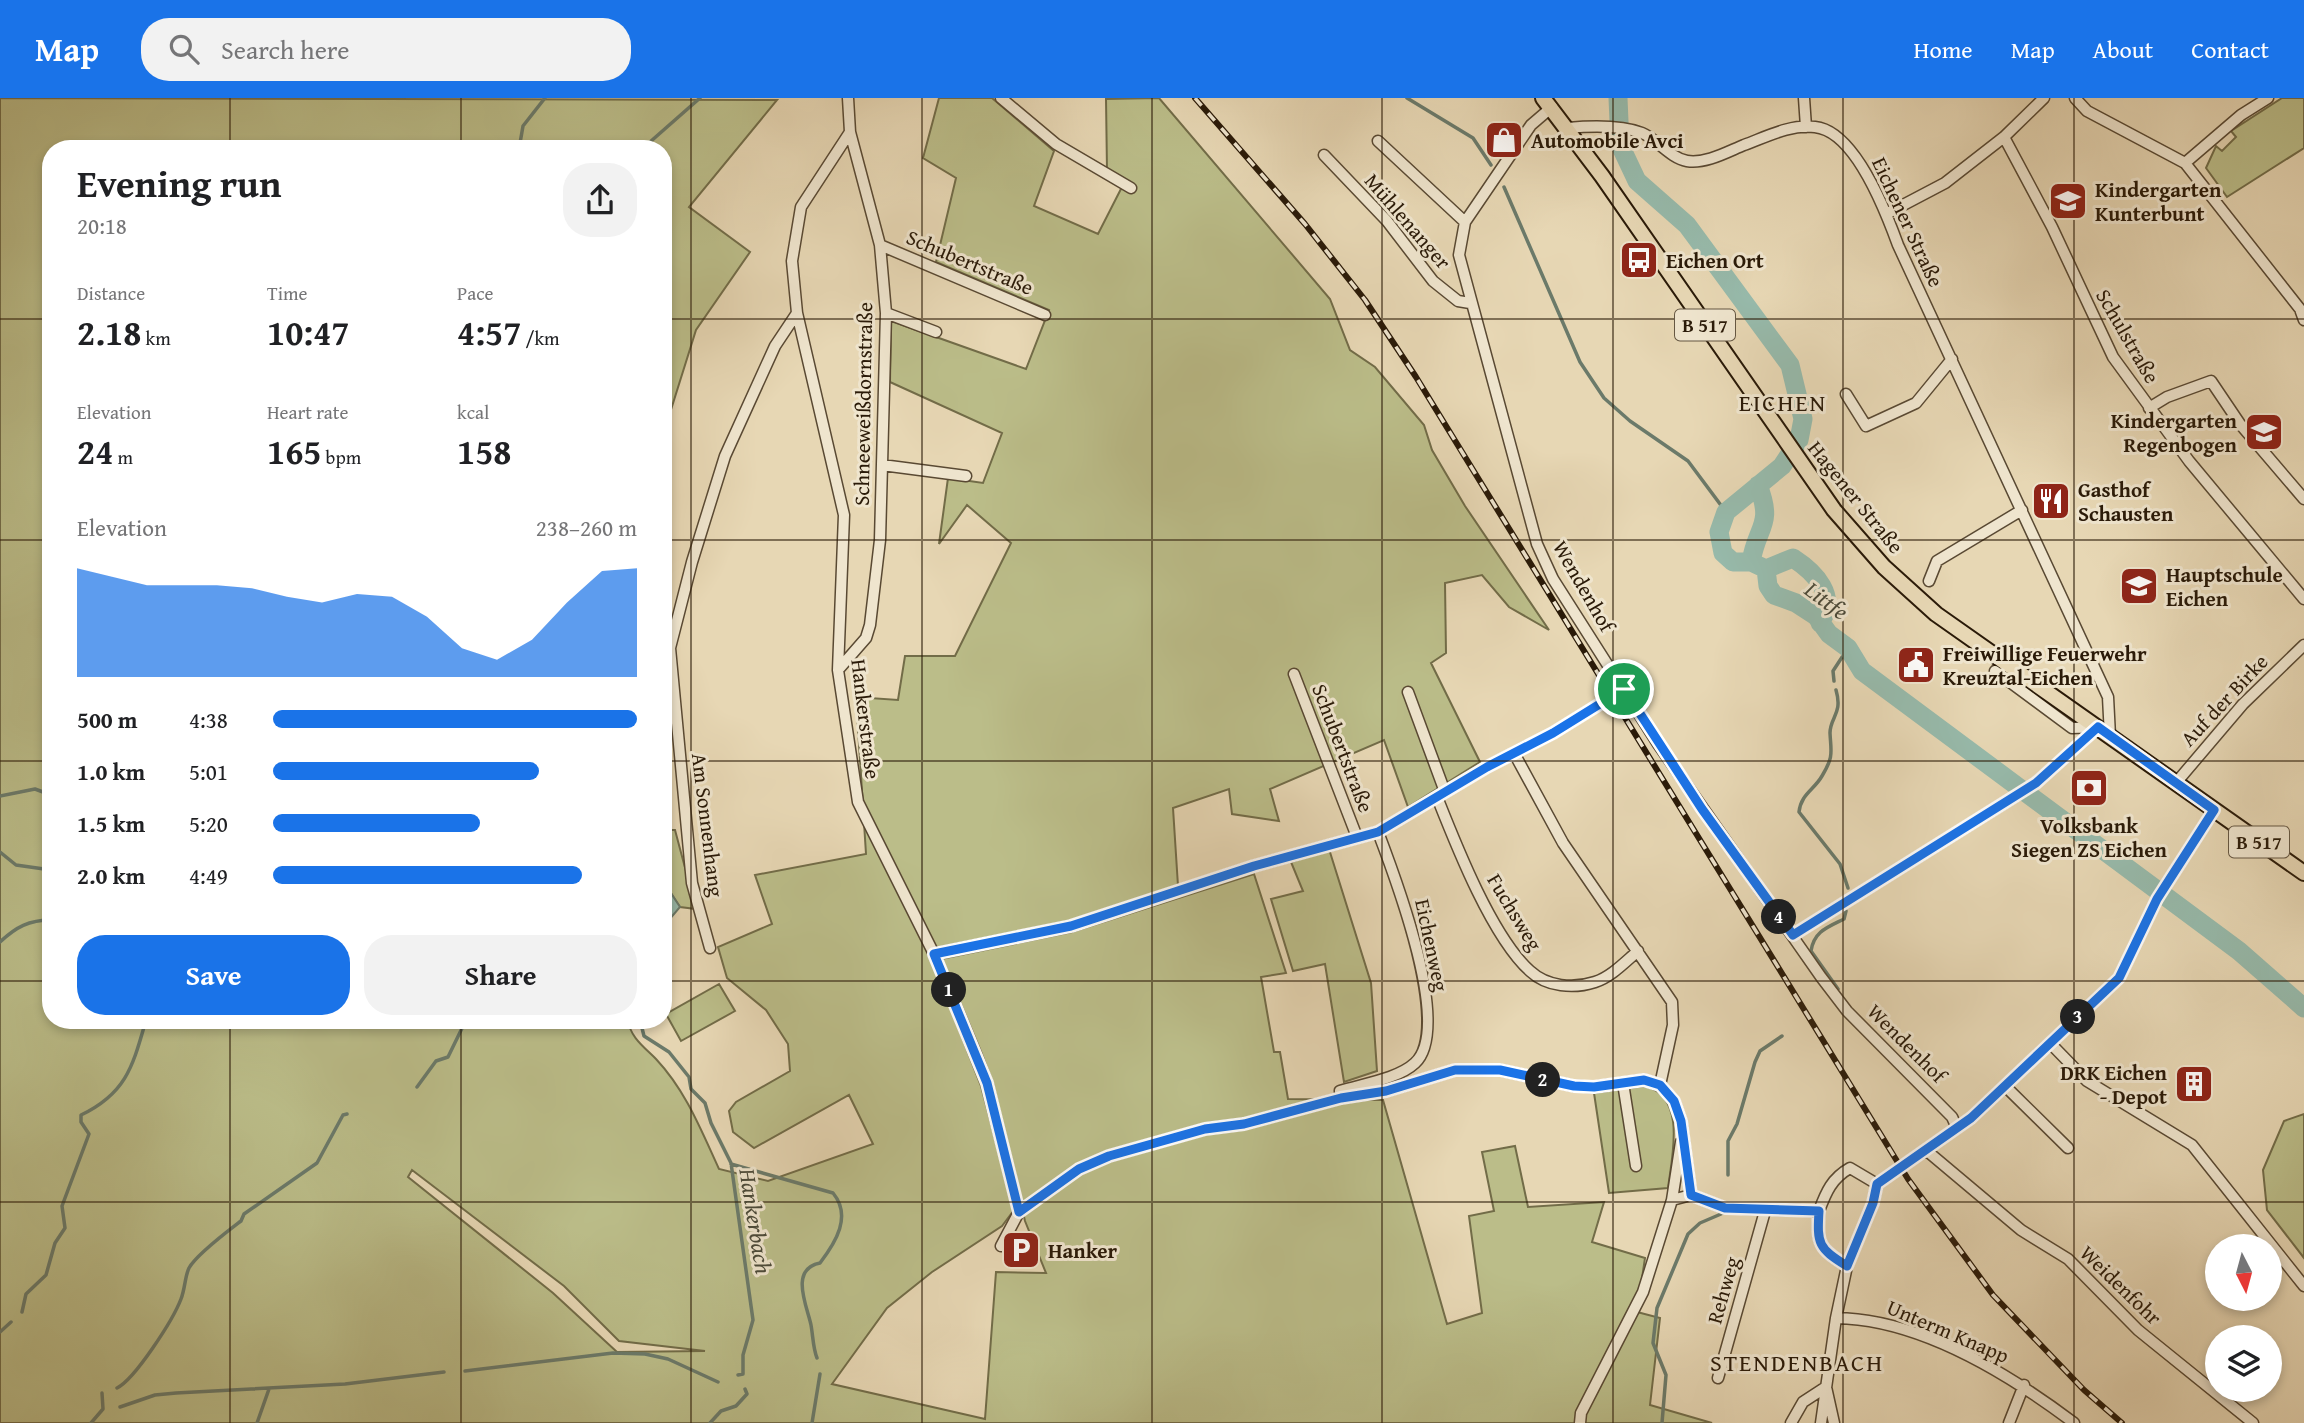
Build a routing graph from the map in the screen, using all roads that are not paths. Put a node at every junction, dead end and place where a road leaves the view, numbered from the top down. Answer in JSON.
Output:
{"nodes":[{"id":1,"x":848,"y":98,"type":"edge"},
{"id":2,"x":1001,"y":98,"type":"edge"},
{"id":3,"x":1804,"y":98,"type":"edge"},
{"id":4,"x":2044,"y":98,"type":"edge"},
{"id":5,"x":2075,"y":98,"type":"edge"},
{"id":6,"x":2268,"y":98,"type":"edge"},
{"id":7,"x":1547,"y":102,"type":"edge"},
{"id":8,"x":1805,"y":127,"type":"junction"},
{"id":9,"x":1568,"y":128,"type":"junction"},
{"id":10,"x":850,"y":132,"type":"junction"},
{"id":11,"x":2004,"y":137,"type":"junction"},
{"id":12,"x":1378,"y":141,"type":"dead end"},
{"id":13,"x":1324,"y":155,"type":"dead end"},
{"id":14,"x":2185,"y":163,"type":"junction"},
{"id":15,"x":1131,"y":188,"type":"dead end"},
{"id":16,"x":1886,"y":214,"type":"junction"},
{"id":17,"x":1465,"y":222,"type":"junction"},
{"id":18,"x":880,"y":245,"type":"junction"},
{"id":19,"x":1470,"y":303,"type":"junction"},
{"id":20,"x":2302,"y":307,"type":"edge"},
{"id":21,"x":797,"y":313,"type":"junction"},
{"id":22,"x":886,"y":313,"type":"junction"},
{"id":23,"x":1045,"y":315,"type":"dead end"},
{"id":24,"x":2304,"y":320,"type":"edge"},
{"id":25,"x":936,"y":332,"type":"dead end"},
{"id":26,"x":1952,"y":359,"type":"junction"},
{"id":27,"x":1846,"y":394,"type":"dead end"},
{"id":28,"x":2149,"y":408,"type":"junction"},
{"id":29,"x":882,"y":466,"type":"junction"},
{"id":30,"x":966,"y":475,"type":"dead end"},
{"id":31,"x":2304,"y":499,"type":"edge"},
{"id":32,"x":2022,"y":510,"type":"junction"},
{"id":33,"x":1929,"y":581,"type":"dead end"},
{"id":34,"x":2304,"y":599,"type":"edge"},
{"id":35,"x":672,"y":640,"type":"edge"},
{"id":36,"x":2304,"y":645,"type":"edge"},
{"id":37,"x":672,"y":669,"type":"edge"},
{"id":38,"x":838,"y":670,"type":"junction"},
{"id":39,"x":1995,"y":671,"type":"dead end"},
{"id":40,"x":1294,"y":674,"type":"dead end"},
{"id":41,"x":1624,"y":689,"type":"junction"},
{"id":42,"x":1408,"y":692,"type":"dead end"},
{"id":43,"x":2104,"y":732,"type":"junction"},
{"id":44,"x":1514,"y":753,"type":"junction"},
{"id":45,"x":2175,"y":783,"type":"junction"},
{"id":46,"x":1441,"y":795,"type":"junction"},
{"id":47,"x":2214,"y":810,"type":"junction"},
{"id":48,"x":1378,"y":832,"type":"junction"},
{"id":49,"x":1357,"y":837,"type":"junction"},
{"id":50,"x":2302,"y":869,"type":"edge"},
{"id":51,"x":1793,"y":935,"type":"junction"},
{"id":52,"x":710,"y":947,"type":"dead end"},
{"id":53,"x":1638,"y":951,"type":"junction"},
{"id":54,"x":934,"y":954,"type":"junction"},
{"id":55,"x":2050,"y":1044,"type":"junction"},
{"id":56,"x":1623,"y":1083,"type":"junction"},
{"id":57,"x":1660,"y":1085,"type":"junction"},
{"id":58,"x":2006,"y":1087,"type":"junction"},
{"id":59,"x":1341,"y":1098,"type":"junction"},
{"id":60,"x":1957,"y":1128,"type":"junction"},
{"id":61,"x":1683,"y":1131,"type":"junction"},
{"id":62,"x":2068,"y":1148,"type":"dead end"},
{"id":63,"x":1927,"y":1151,"type":"junction"},
{"id":64,"x":1636,"y":1166,"type":"dead end"},
{"id":65,"x":1877,"y":1184,"type":"junction"},
{"id":66,"x":1691,"y":1195,"type":"junction"},
{"id":67,"x":1672,"y":1200,"type":"junction"},
{"id":68,"x":1765,"y":1211,"type":"junction"},
{"id":69,"x":1819,"y":1211,"type":"junction"},
{"id":70,"x":1019,"y":1212,"type":"junction"},
{"id":71,"x":1001,"y":1246,"type":"dead end"},
{"id":72,"x":1847,"y":1266,"type":"junction"},
{"id":73,"x":2304,"y":1286,"type":"edge"},
{"id":74,"x":1836,"y":1318,"type":"junction"},
{"id":75,"x":1718,"y":1378,"type":"dead end"},
{"id":76,"x":2024,"y":1385,"type":"junction"},
{"id":77,"x":1826,"y":1387,"type":"junction"},
{"id":78,"x":1580,"y":1423,"type":"edge"},
{"id":79,"x":1791,"y":1423,"type":"edge"},
{"id":80,"x":1821,"y":1423,"type":"edge"},
{"id":81,"x":1834,"y":1423,"type":"edge"},
{"id":82,"x":2010,"y":1423,"type":"edge"},
{"id":83,"x":2074,"y":1423,"type":"edge"},
{"id":84,"x":2253,"y":1423,"type":"edge"}],
"edges":[{"from":1,"to":10,"type":"street"},
{"from":2,"to":15,"type":"street"},
{"from":3,"to":8,"type":"street"},
{"from":4,"to":11,"type":"street"},
{"from":5,"to":14,"type":"street"},
{"from":6,"to":14,"type":"street"},
{"from":7,"to":9,"type":"main road","name":"Hagener Straße","number":"B 517"},
{"from":7,"to":17,"type":"street","name":"Wendenhof"},
{"from":8,"to":9,"type":"street","name":"Eichener Straße"},
{"from":8,"to":16,"type":"street","name":"Eichener Straße"},
{"from":9,"to":43,"type":"main road","name":"Hagener Straße","number":"B 517"},
{"from":10,"to":18,"type":"street","name":"Schneeweißdornstraße"},
{"from":10,"to":21,"type":"street","name":"Hankerstraße"},
{"from":11,"to":16,"type":"street"},
{"from":11,"to":28,"type":"street","name":"Schulstraße"},
{"from":12,"to":17,"type":"street"},
{"from":13,"to":19,"type":"street","name":"Mühlenanger"},
{"from":14,"to":20,"type":"street"},
{"from":16,"to":26,"type":"street","name":"Eichener Straße"},
{"from":17,"to":19,"type":"street","name":"Wendenhof"},
{"from":18,"to":22,"type":"street","name":"Schneeweißdornstraße"},
{"from":18,"to":23,"type":"street","name":"Schubertstraße"},
{"from":19,"to":41,"type":"street","name":"Wendenhof"},
{"from":20,"to":24,"type":"street"},
{"from":21,"to":35,"type":"street","name":"Am Sonnenhang"},
{"from":21,"to":38,"type":"street","name":"Hankerstraße"},
{"from":22,"to":25,"type":"street"},
{"from":22,"to":29,"type":"street","name":"Schneeweißdornstraße"},
{"from":26,"to":27,"type":"street"},
{"from":26,"to":32,"type":"street","name":"Eichener Straße"},
{"from":28,"to":31,"type":"street"},
{"from":28,"to":34,"type":"street","name":"Schulstraße"},
{"from":29,"to":30,"type":"street"},
{"from":29,"to":38,"type":"street","name":"Schneeweißdornstraße"},
{"from":32,"to":33,"type":"street"},
{"from":32,"to":43,"type":"street","name":"Eichener Straße"},
{"from":36,"to":45,"type":"street","name":"Auf der Birke"},
{"from":37,"to":52,"type":"street","name":"Am Sonnenhang"},
{"from":38,"to":54,"type":"street","name":"Hankerstraße"},
{"from":39,"to":43,"type":"street","name":"Hagener Straße"},
{"from":40,"to":49,"type":"street","name":"Schubertstraße"},
{"from":41,"to":44,"type":"street"},
{"from":41,"to":51,"type":"street","name":"Wendenhof"},
{"from":42,"to":46,"type":"street","name":"Fuchsweg"},
{"from":43,"to":45,"type":"main road","name":"Hagener Straße","number":"B 517"},
{"from":43,"to":51,"type":"street"},
{"from":44,"to":46,"type":"street"},
{"from":44,"to":53,"type":"street"},
{"from":45,"to":47,"type":"main road","name":"Hagener Straße","number":"B 517"},
{"from":46,"to":48,"type":"street"},
{"from":46,"to":53,"type":"street","name":"Fuchsweg"},
{"from":47,"to":50,"type":"main road","name":"Hagener Straße","number":"B 517"},
{"from":47,"to":55,"type":"street"},
{"from":48,"to":49,"type":"street"},
{"from":48,"to":59,"type":"street","name":"Eichenweg"},
{"from":49,"to":54,"type":"street"},
{"from":51,"to":60,"type":"street","name":"Wendenhof"},
{"from":53,"to":57,"type":"street"},
{"from":54,"to":70,"type":"street","name":"Hankerstraße"},
{"from":55,"to":58,"type":"street"},
{"from":55,"to":73,"type":"street"},
{"from":56,"to":57,"type":"street"},
{"from":56,"to":59,"type":"street"},
{"from":56,"to":64,"type":"street"},
{"from":57,"to":61,"type":"street"},
{"from":58,"to":60,"type":"street"},
{"from":58,"to":62,"type":"street"},
{"from":59,"to":70,"type":"street"},
{"from":60,"to":63,"type":"street"},
{"from":61,"to":66,"type":"street"},
{"from":61,"to":67,"type":"street"},
{"from":63,"to":65,"type":"street"},
{"from":63,"to":84,"type":"street","name":"Weidenfohr"},
{"from":65,"to":69,"type":"street"},
{"from":65,"to":72,"type":"street"},
{"from":66,"to":67,"type":"street"},
{"from":66,"to":68,"type":"street"},
{"from":67,"to":78,"type":"street"},
{"from":68,"to":69,"type":"street"},
{"from":68,"to":75,"type":"street","name":"Rehweg"},
{"from":69,"to":72,"type":"street"},
{"from":70,"to":71,"type":"street"},
{"from":72,"to":74,"type":"street"},
{"from":74,"to":76,"type":"street","name":"Unterm Knapp"},
{"from":74,"to":77,"type":"street"},
{"from":76,"to":82,"type":"street"},
{"from":76,"to":83,"type":"street","name":"Unterm Knapp"},
{"from":77,"to":79,"type":"street"},
{"from":77,"to":80,"type":"street"},
{"from":77,"to":81,"type":"street"}]}
